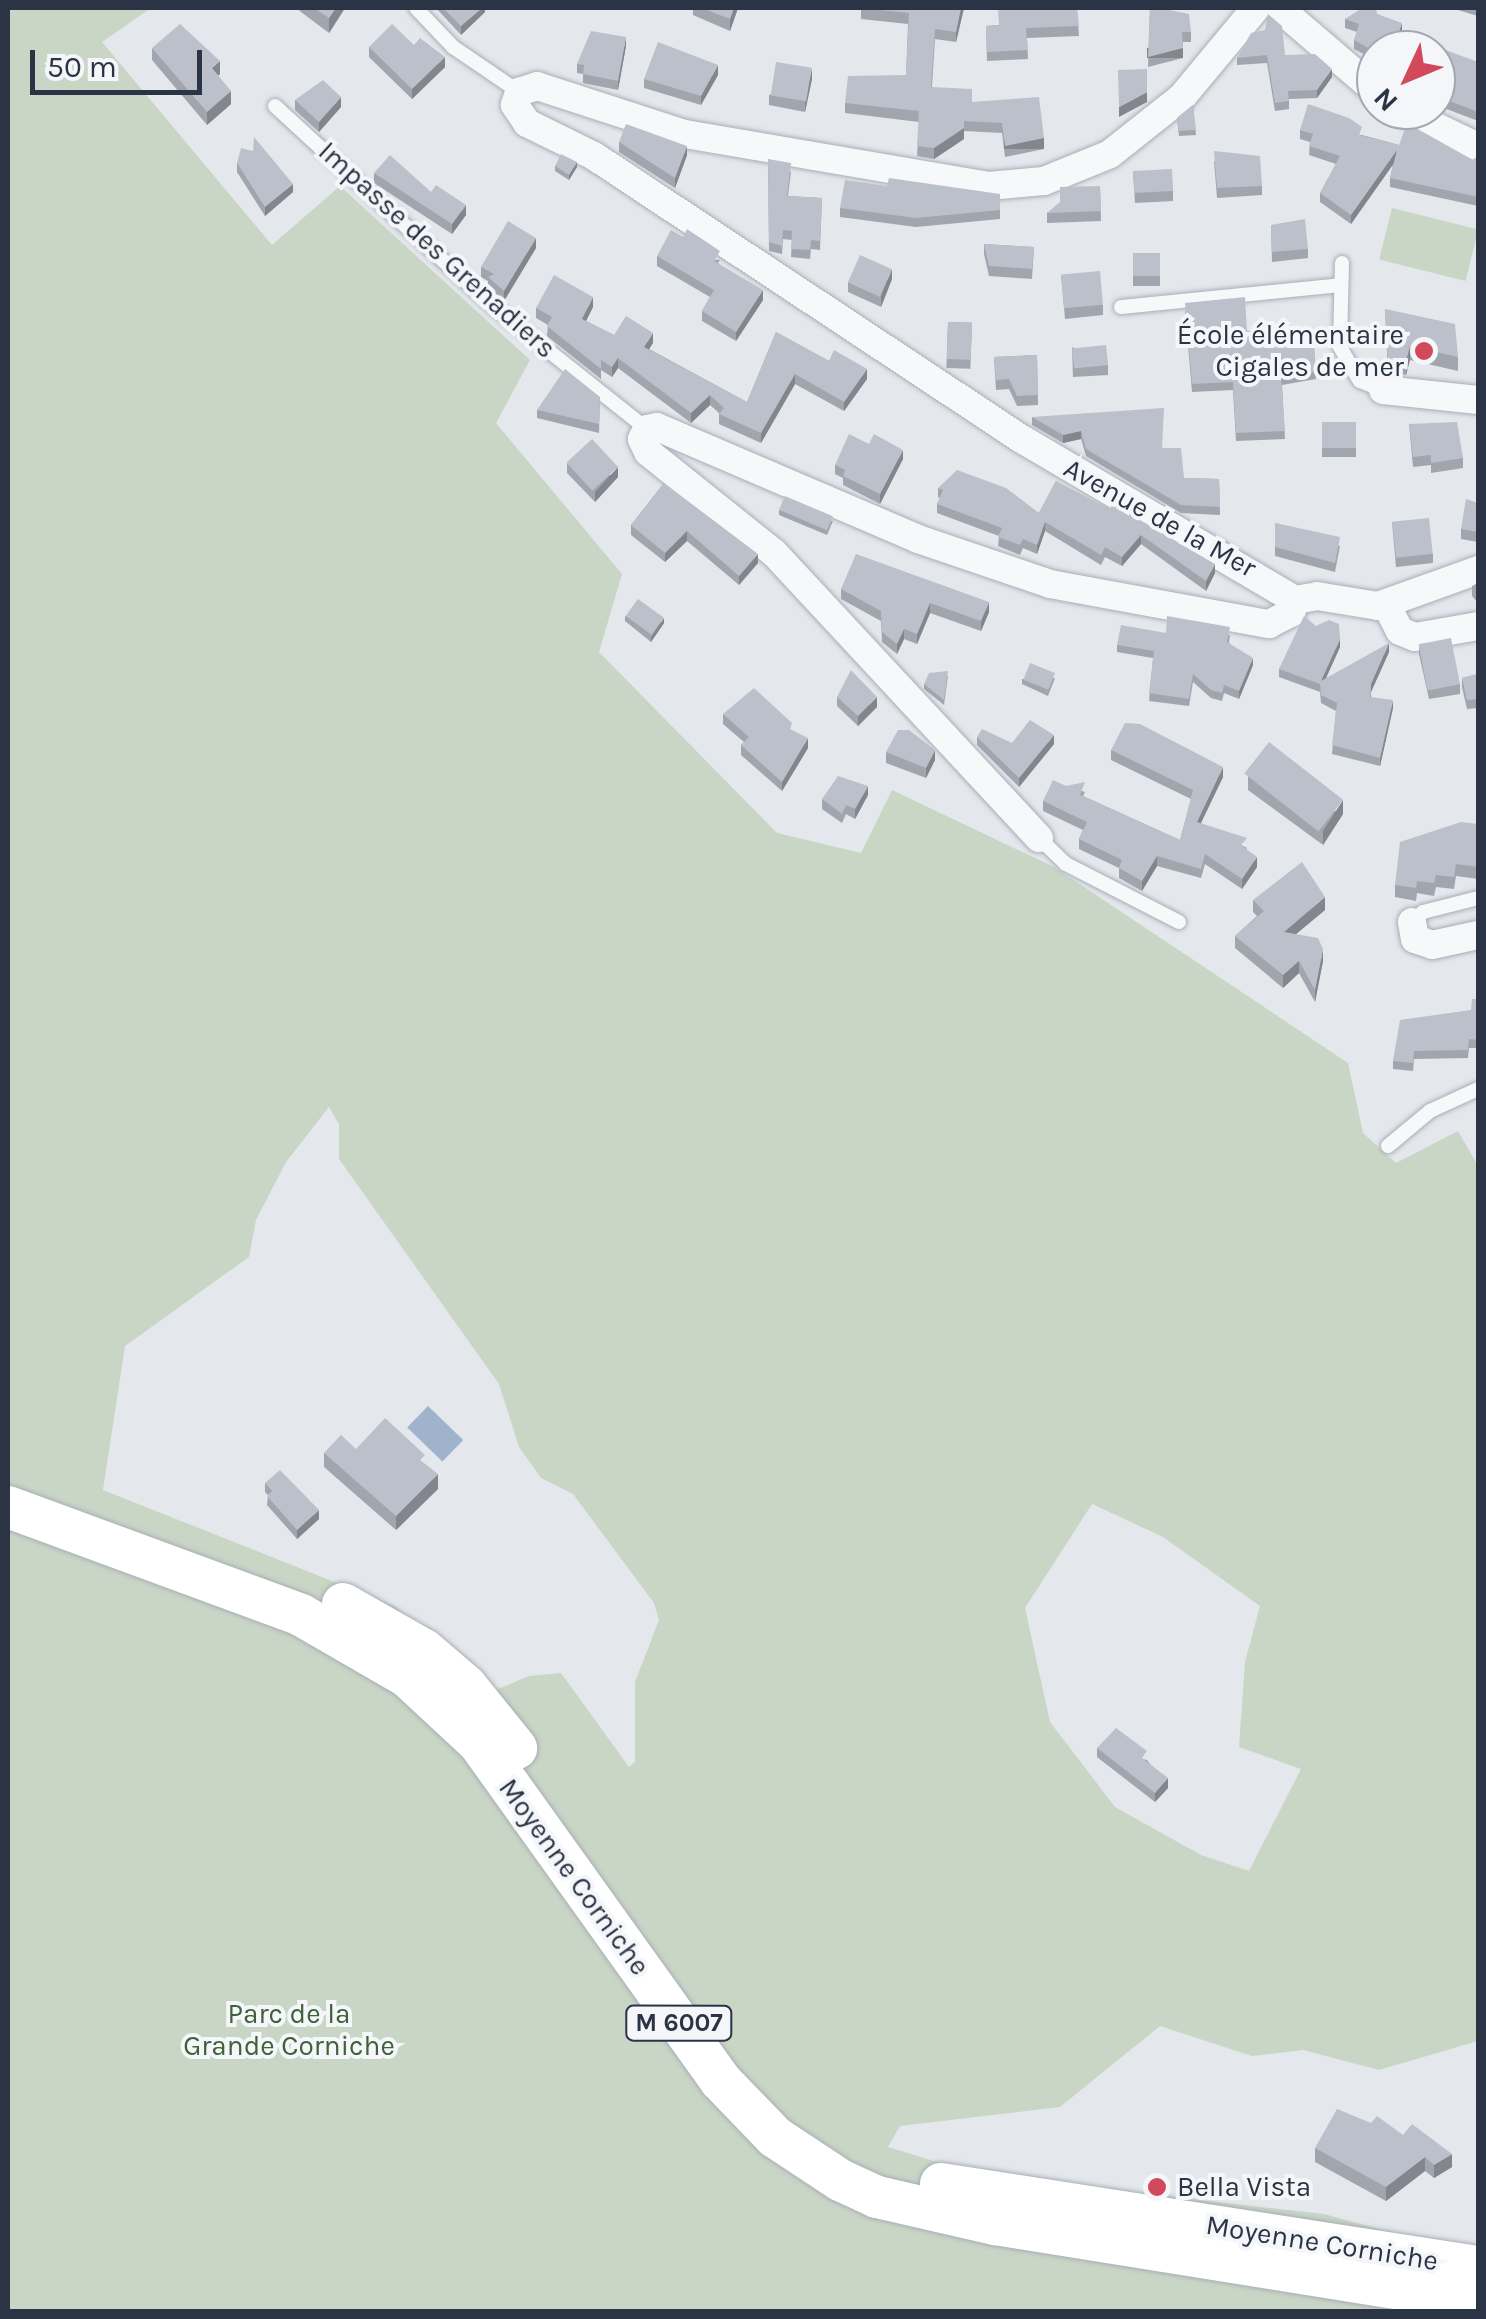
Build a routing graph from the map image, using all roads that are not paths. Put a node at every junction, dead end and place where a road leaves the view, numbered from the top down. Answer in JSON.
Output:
{"nodes":[{"id":1,"x":416,"y":8,"type":"edge"},
{"id":2,"x":1263,"y":9,"type":"edge"},
{"id":3,"x":1356,"y":76,"type":"edge"},
{"id":4,"x":519,"y":92,"type":"junction"},
{"id":5,"x":276,"y":106,"type":"dead end"},
{"id":6,"x":1442,"y":130,"type":"edge"},
{"id":7,"x":1478,"y":147,"type":"edge"},
{"id":8,"x":1342,"y":263,"type":"dead end"},
{"id":9,"x":1341,"y":285,"type":"junction"},
{"id":10,"x":1121,"y":307,"type":"dead end"},
{"id":11,"x":1383,"y":390,"type":"joint"},
{"id":12,"x":1478,"y":400,"type":"edge"},
{"id":13,"x":647,"y":429,"type":"junction"},
{"id":14,"x":1478,"y":570,"type":"edge"},
{"id":15,"x":1295,"y":600,"type":"junction"},
{"id":16,"x":1382,"y":605,"type":"junction"},
{"id":17,"x":1478,"y":626,"type":"edge"},
{"id":18,"x":1039,"y":838,"type":"joint"},
{"id":19,"x":1478,"y":898,"type":"edge"},
{"id":20,"x":1179,"y":922,"type":"dead end"},
{"id":21,"x":1412,"y":922,"type":"joint"},
{"id":22,"x":1478,"y":934,"type":"edge"},
{"id":23,"x":1478,"y":1089,"type":"edge"},
{"id":24,"x":1388,"y":1146,"type":"dead end"},
{"id":25,"x":8,"y":1481,"type":"edge"},
{"id":26,"x":8,"y":1507,"type":"edge"},
{"id":27,"x":1478,"y":2268,"type":"edge"},
{"id":28,"x":1332,"y":2278,"type":"junction"},
{"id":29,"x":1478,"y":2301,"type":"edge"},
{"id":30,"x":1429,"y":2312,"type":"edge"}],
"edges":[{"from":1,"to":4,"type":"lane"},
{"from":2,"to":3,"type":"street"},
{"from":2,"to":4,"type":"street"},
{"from":4,"to":15,"type":"street","name":"Avenue de la Mer"},
{"from":5,"to":13,"type":"lane","name":"Impasse des Grenadiers"},
{"from":6,"to":7,"type":"street"},
{"from":8,"to":9,"type":"lane"},
{"from":9,"to":10,"type":"lane"},
{"from":9,"to":11,"type":"lane"},
{"from":11,"to":12,"type":"street"},
{"from":13,"to":15,"type":"street","name":"Avenue de la Mer"},
{"from":13,"to":18,"type":"street"},
{"from":14,"to":16,"type":"street"},
{"from":15,"to":16,"type":"street"},
{"from":16,"to":17,"type":"street"},
{"from":18,"to":20,"type":"lane"},
{"from":19,"to":21,"type":"lane"},
{"from":21,"to":22,"type":"street"},
{"from":23,"to":24,"type":"lane"},
{"from":25,"to":27,"type":"main road","name":"Moyenne Corniche","number":"M 6007"},
{"from":26,"to":28,"type":"main road","name":"Moyenne Corniche","number":"M 6007"},
{"from":28,"to":29,"type":"main road","name":"Moyenne Corniche","number":"M 6007"},
{"from":28,"to":30,"type":"lane"}]}
